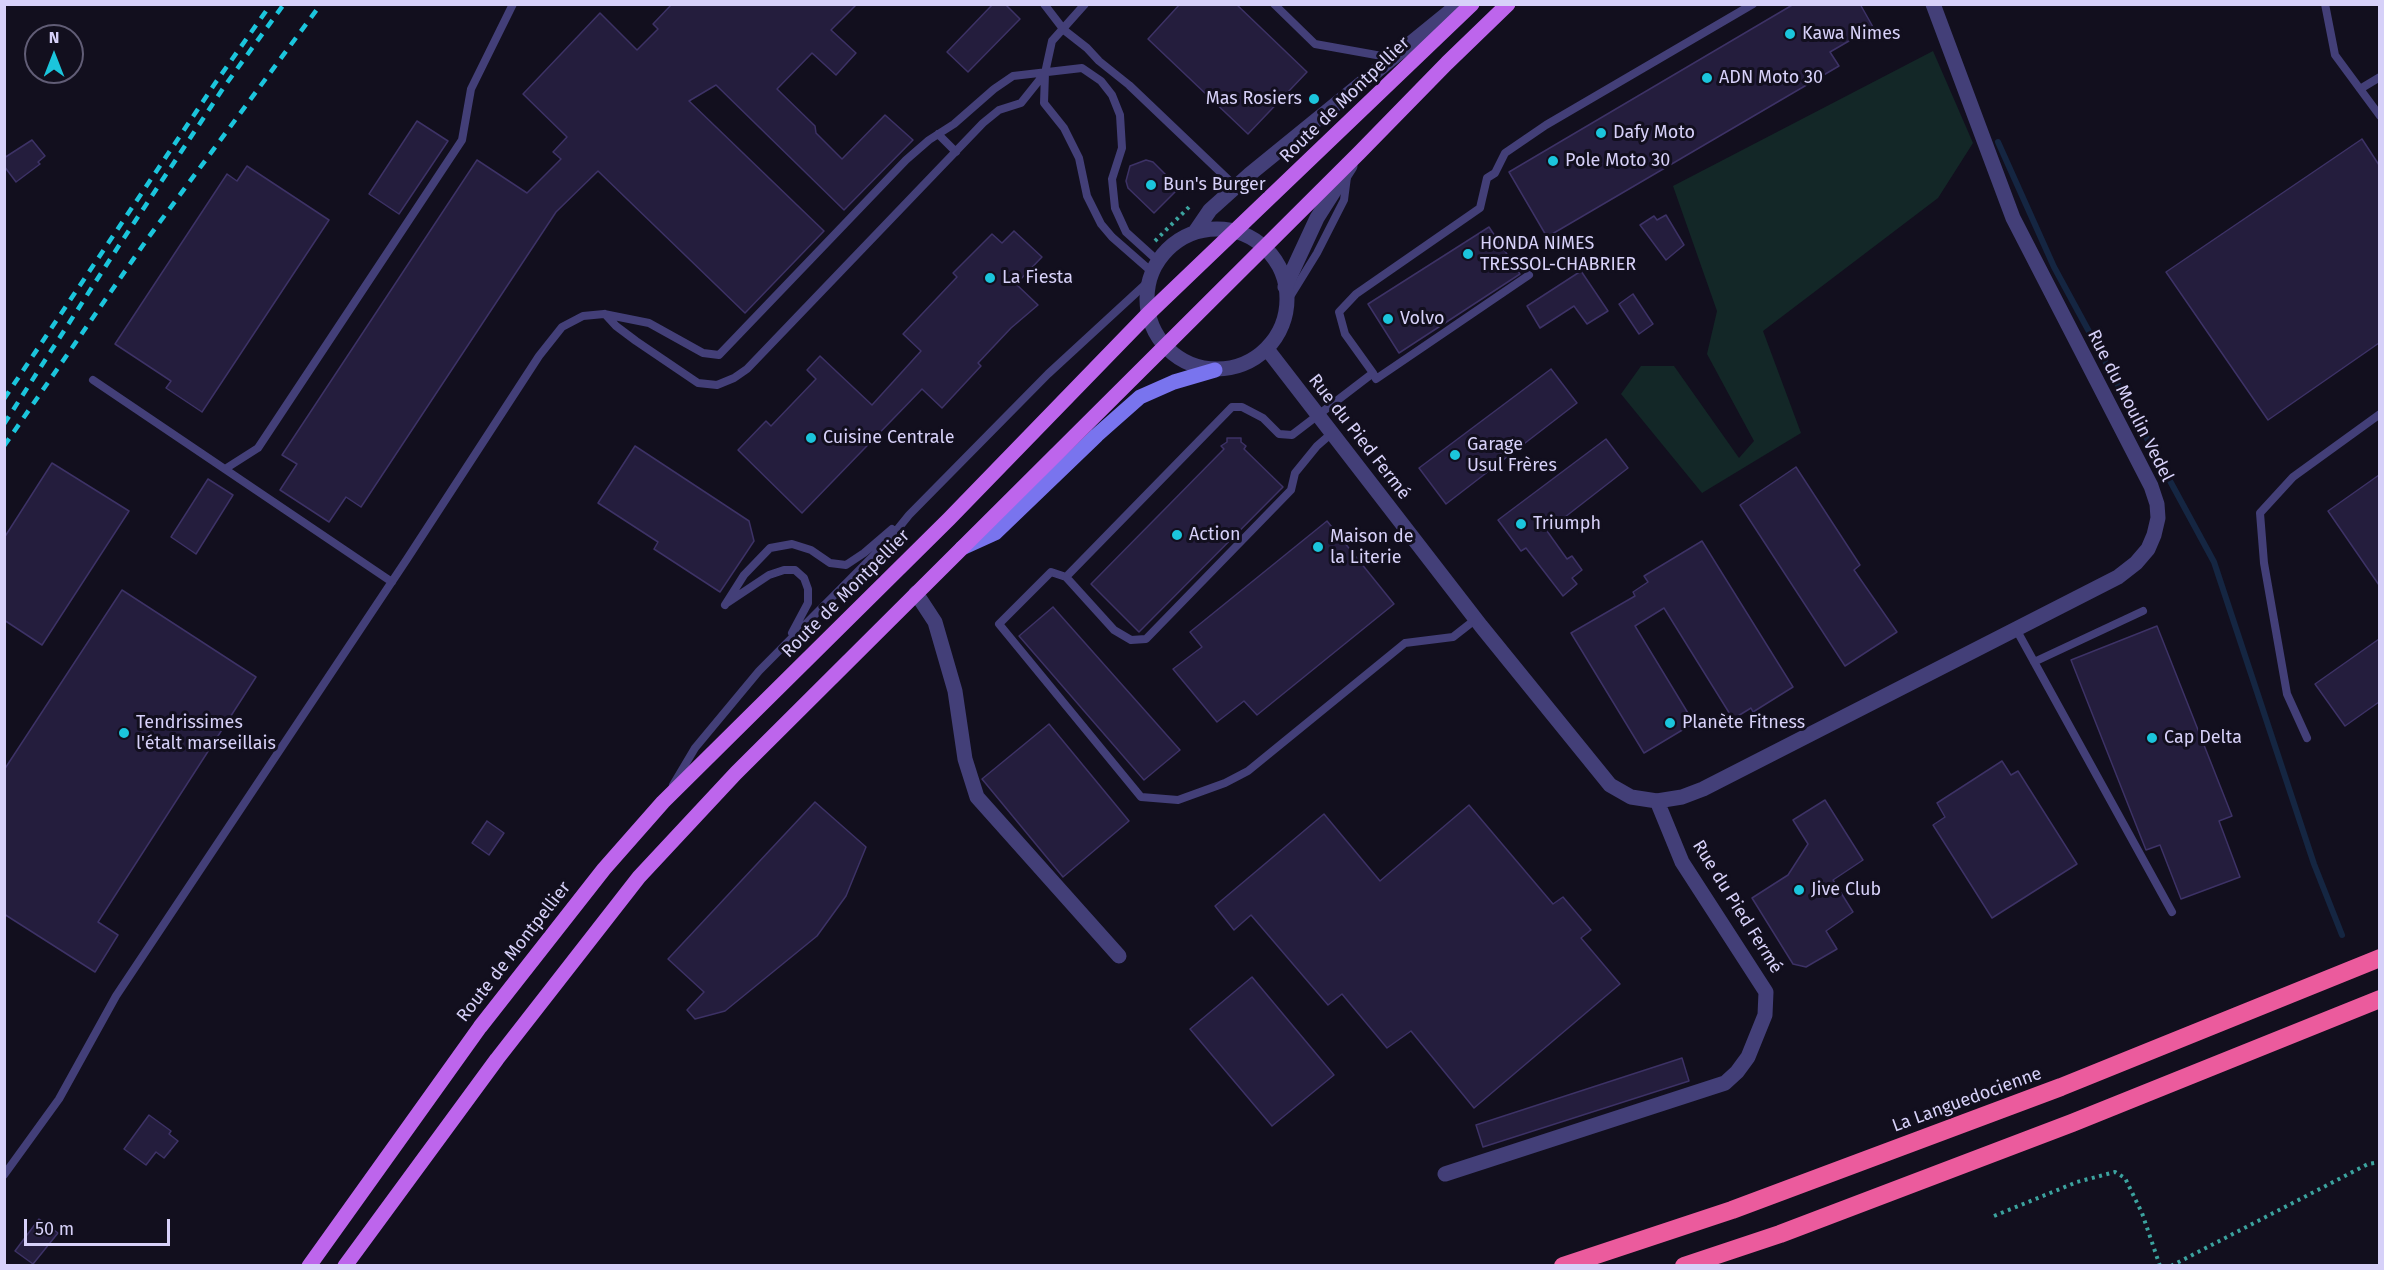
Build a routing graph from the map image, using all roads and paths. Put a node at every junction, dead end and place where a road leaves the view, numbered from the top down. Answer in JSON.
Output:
{"nodes":[{"id":1,"x":513,"y":4,"type":"edge"},
{"id":2,"x":1044,"y":4,"type":"edge"},
{"id":3,"x":1085,"y":4,"type":"edge"},
{"id":4,"x":1274,"y":4,"type":"edge"},
{"id":5,"x":1459,"y":4,"type":"edge"},
{"id":6,"x":1472,"y":4,"type":"edge"},
{"id":7,"x":1508,"y":4,"type":"edge"},
{"id":8,"x":1753,"y":4,"type":"edge"},
{"id":9,"x":1933,"y":4,"type":"edge"},
{"id":10,"x":2325,"y":4,"type":"edge"},
{"id":11,"x":1064,"y":30,"type":"junction"},
{"id":12,"x":1394,"y":58,"type":"junction"},
{"id":13,"x":1045,"y":73,"type":"junction"},
{"id":14,"x":2379,"y":76,"type":"edge"},
{"id":15,"x":2360,"y":89,"type":"junction"},
{"id":16,"x":2379,"y":116,"type":"edge"},
{"id":17,"x":938,"y":134,"type":"junction"},
{"id":18,"x":956,"y":153,"type":"junction"},
{"id":19,"x":1359,"y":153,"type":"junction"},
{"id":20,"x":1236,"y":187,"type":"junction"},
{"id":21,"x":1195,"y":201,"type":"dead end"},
{"id":22,"x":1196,"y":232,"type":"junction"},
{"id":23,"x":1234,"y":232,"type":"junction"},
{"id":24,"x":1150,"y":246,"type":"dead end"},
{"id":25,"x":1264,"y":247,"type":"junction"},
{"id":26,"x":1153,"y":272,"type":"junction"},
{"id":27,"x":1529,"y":275,"type":"dead end"},
{"id":28,"x":1286,"y":294,"type":"junction"},
{"id":29,"x":604,"y":314,"type":"junction"},
{"id":30,"x":1148,"y":314,"type":"junction"},
{"id":31,"x":1164,"y":345,"type":"junction"},
{"id":32,"x":1267,"y":349,"type":"junction"},
{"id":33,"x":1215,"y":370,"type":"junction"},
{"id":34,"x":1373,"y":374,"type":"junction"},
{"id":35,"x":93,"y":380,"type":"dead end"},
{"id":36,"x":2379,"y":414,"type":"edge"},
{"id":37,"x":1318,"y":415,"type":"junction"},
{"id":38,"x":1332,"y":433,"type":"junction"},
{"id":39,"x":225,"y":469,"type":"junction"},
{"id":40,"x":909,"y":516,"type":"junction"},
{"id":41,"x":962,"y":548,"type":"junction"},
{"id":42,"x":1066,"y":577,"type":"junction"},
{"id":43,"x":392,"y":582,"type":"junction"},
{"id":44,"x":916,"y":593,"type":"junction"},
{"id":45,"x":2143,"y":611,"type":"dead end"},
{"id":46,"x":1476,"y":619,"type":"junction"},
{"id":47,"x":2016,"y":629,"type":"junction"},
{"id":48,"x":787,"y":642,"type":"junction"},
{"id":49,"x":2034,"y":662,"type":"junction"},
{"id":50,"x":2307,"y":738,"type":"dead end"},
{"id":51,"x":1657,"y":801,"type":"junction"},
{"id":52,"x":663,"y":802,"type":"junction"},
{"id":53,"x":2172,"y":912,"type":"dead end"},
{"id":54,"x":1119,"y":956,"type":"dead end"},
{"id":55,"x":2379,"y":958,"type":"edge"},
{"id":56,"x":2379,"y":999,"type":"edge"},
{"id":57,"x":2379,"y":1162,"type":"edge"},
{"id":58,"x":1446,"y":1174,"type":"dead end"},
{"id":59,"x":4,"y":1175,"type":"edge"},
{"id":60,"x":1994,"y":1216,"type":"dead end"},
{"id":61,"x":309,"y":1266,"type":"edge"},
{"id":62,"x":345,"y":1266,"type":"edge"},
{"id":63,"x":1563,"y":1266,"type":"edge"},
{"id":64,"x":1684,"y":1266,"type":"edge"},
{"id":65,"x":2160,"y":1266,"type":"edge"},
{"id":66,"x":2171,"y":1266,"type":"edge"}],
"edges":[{"from":1,"to":39,"type":"lane"},
{"from":2,"to":11,"type":"lane"},
{"from":3,"to":11,"type":"lane"},
{"from":4,"to":12,"type":"lane"},
{"from":5,"to":12,"type":"street"},
{"from":6,"to":23,"type":"main road","name":"Route de Montpellier"},
{"from":7,"to":19,"type":"main road"},
{"from":8,"to":34,"type":"lane"},
{"from":9,"to":47,"type":"street","name":"Rue du Moulin Vedel"},
{"from":10,"to":15,"type":"lane"},
{"from":11,"to":13,"type":"lane"},
{"from":11,"to":20,"type":"lane"},
{"from":12,"to":20,"type":"street"},
{"from":13,"to":17,"type":"lane"},
{"from":13,"to":18,"type":"lane"},
{"from":13,"to":26,"type":"lane"},
{"from":13,"to":26,"type":"lane"},
{"from":14,"to":15,"type":"lane"},
{"from":15,"to":16,"type":"lane"},
{"from":17,"to":18,"type":"lane"},
{"from":17,"to":29,"type":"lane"},
{"from":18,"to":29,"type":"lane"},
{"from":19,"to":25,"type":"main road"},
{"from":19,"to":28,"type":"street"},
{"from":20,"to":22,"type":"street"},
{"from":21,"to":24,"type":"path"},
{"from":22,"to":23,"type":"street"},
{"from":22,"to":26,"type":"street"},
{"from":23,"to":25,"type":"street"},
{"from":23,"to":30,"type":"main road","name":"Route de Montpellier"},
{"from":25,"to":28,"type":"street"},
{"from":25,"to":31,"type":"main road"},
{"from":26,"to":30,"type":"street"},
{"from":26,"to":40,"type":"lane"},
{"from":27,"to":34,"type":"lane"},
{"from":28,"to":32,"type":"street"},
{"from":29,"to":43,"type":"lane"},
{"from":30,"to":31,"type":"street"},
{"from":30,"to":52,"type":"main road","name":"Route de Montpellier"},
{"from":31,"to":33,"type":"street"},
{"from":31,"to":41,"type":"main road"},
{"from":32,"to":33,"type":"street"},
{"from":32,"to":37,"type":"street","name":"Rue du Pied Fermé"},
{"from":33,"to":41,"type":"street"},
{"from":34,"to":37,"type":"lane"},
{"from":35,"to":39,"type":"lane"},
{"from":36,"to":50,"type":"lane"},
{"from":37,"to":38,"type":"street","name":"Rue du Pied Fermé"},
{"from":37,"to":42,"type":"lane"},
{"from":38,"to":42,"type":"lane"},
{"from":38,"to":46,"type":"street","name":"Rue du Pied Fermé"},
{"from":39,"to":43,"type":"lane"},
{"from":40,"to":48,"type":"lane"},
{"from":40,"to":48,"type":"lane"},
{"from":41,"to":44,"type":"main road"},
{"from":42,"to":46,"type":"lane"},
{"from":43,"to":59,"type":"lane"},
{"from":44,"to":54,"type":"street"},
{"from":44,"to":62,"type":"main road"},
{"from":45,"to":49,"type":"lane"},
{"from":46,"to":51,"type":"street","name":"Rue du Pied Fermé"},
{"from":47,"to":49,"type":"lane"},
{"from":47,"to":51,"type":"street","name":"Rue du Moulin Vedel"},
{"from":48,"to":52,"type":"lane"},
{"from":49,"to":53,"type":"lane"},
{"from":51,"to":58,"type":"street","name":"Rue du Pied Fermé"},
{"from":52,"to":61,"type":"main road","name":"Route de Montpellier"},
{"from":55,"to":63,"type":"highway","name":"La Languedocienne"},
{"from":56,"to":64,"type":"highway"},
{"from":57,"to":66,"type":"path"},
{"from":60,"to":65,"type":"path"}]}
